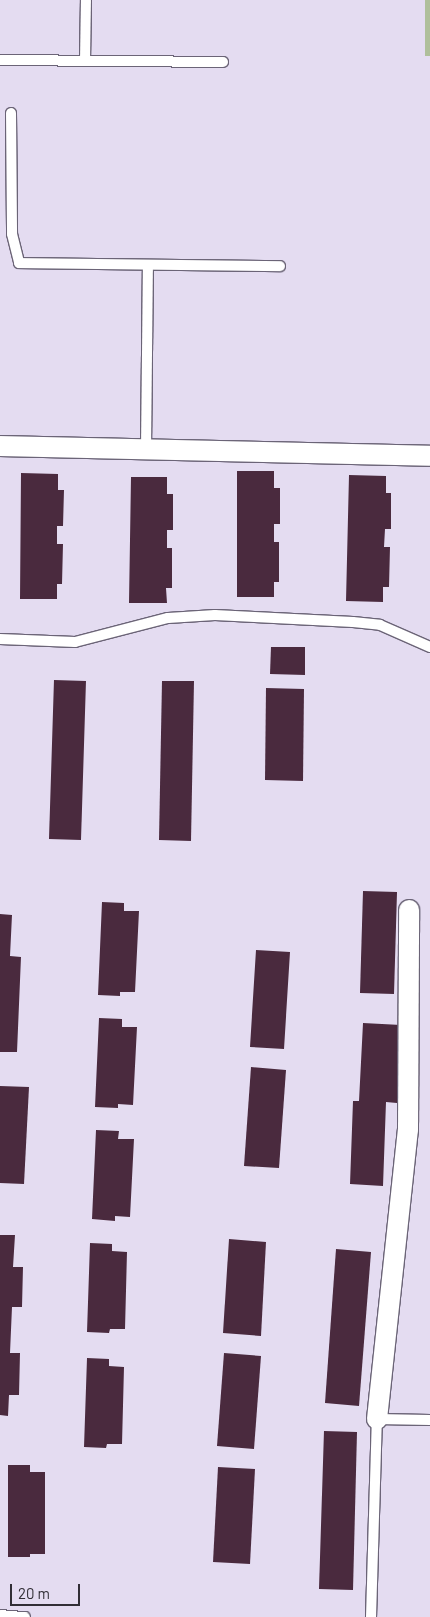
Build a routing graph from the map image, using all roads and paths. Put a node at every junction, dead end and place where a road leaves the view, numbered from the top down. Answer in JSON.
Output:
{"nodes":[{"id":1,"x":86,"y":0,"type":"edge"},
{"id":2,"x":0,"y":60,"type":"edge"},
{"id":3,"x":85,"y":61,"type":"junction"},
{"id":4,"x":223,"y":62,"type":"dead end"},
{"id":5,"x":12,"y":113,"type":"dead end"},
{"id":6,"x":148,"y":265,"type":"junction"},
{"id":7,"x":280,"y":266,"type":"dead end"},
{"id":8,"x":0,"y":446,"type":"edge"},
{"id":9,"x":146,"y":449,"type":"junction"},
{"id":10,"x":430,"y":456,"type":"edge"},
{"id":11,"x":0,"y":639,"type":"edge"},
{"id":12,"x":430,"y":647,"type":"edge"},
{"id":13,"x":409,"y":910,"type":"dead end"},
{"id":14,"x":377,"y":1419,"type":"junction"},
{"id":15,"x":430,"y":1420,"type":"edge"},
{"id":16,"x":0,"y":1615,"type":"edge"},
{"id":17,"x":25,"y":1617,"type":"edge"},
{"id":18,"x":371,"y":1617,"type":"edge"}],
"edges":[{"from":1,"to":3,"type":"lane"},
{"from":2,"to":3,"type":"lane"},
{"from":3,"to":4,"type":"lane"},
{"from":5,"to":6,"type":"lane"},
{"from":6,"to":7,"type":"lane"},
{"from":6,"to":9,"type":"lane"},
{"from":8,"to":9,"type":"street"},
{"from":9,"to":10,"type":"street"},
{"from":11,"to":12,"type":"lane"},
{"from":13,"to":14,"type":"street"},
{"from":14,"to":15,"type":"lane"},
{"from":14,"to":18,"type":"lane"},
{"from":16,"to":17,"type":"lane"}]}
